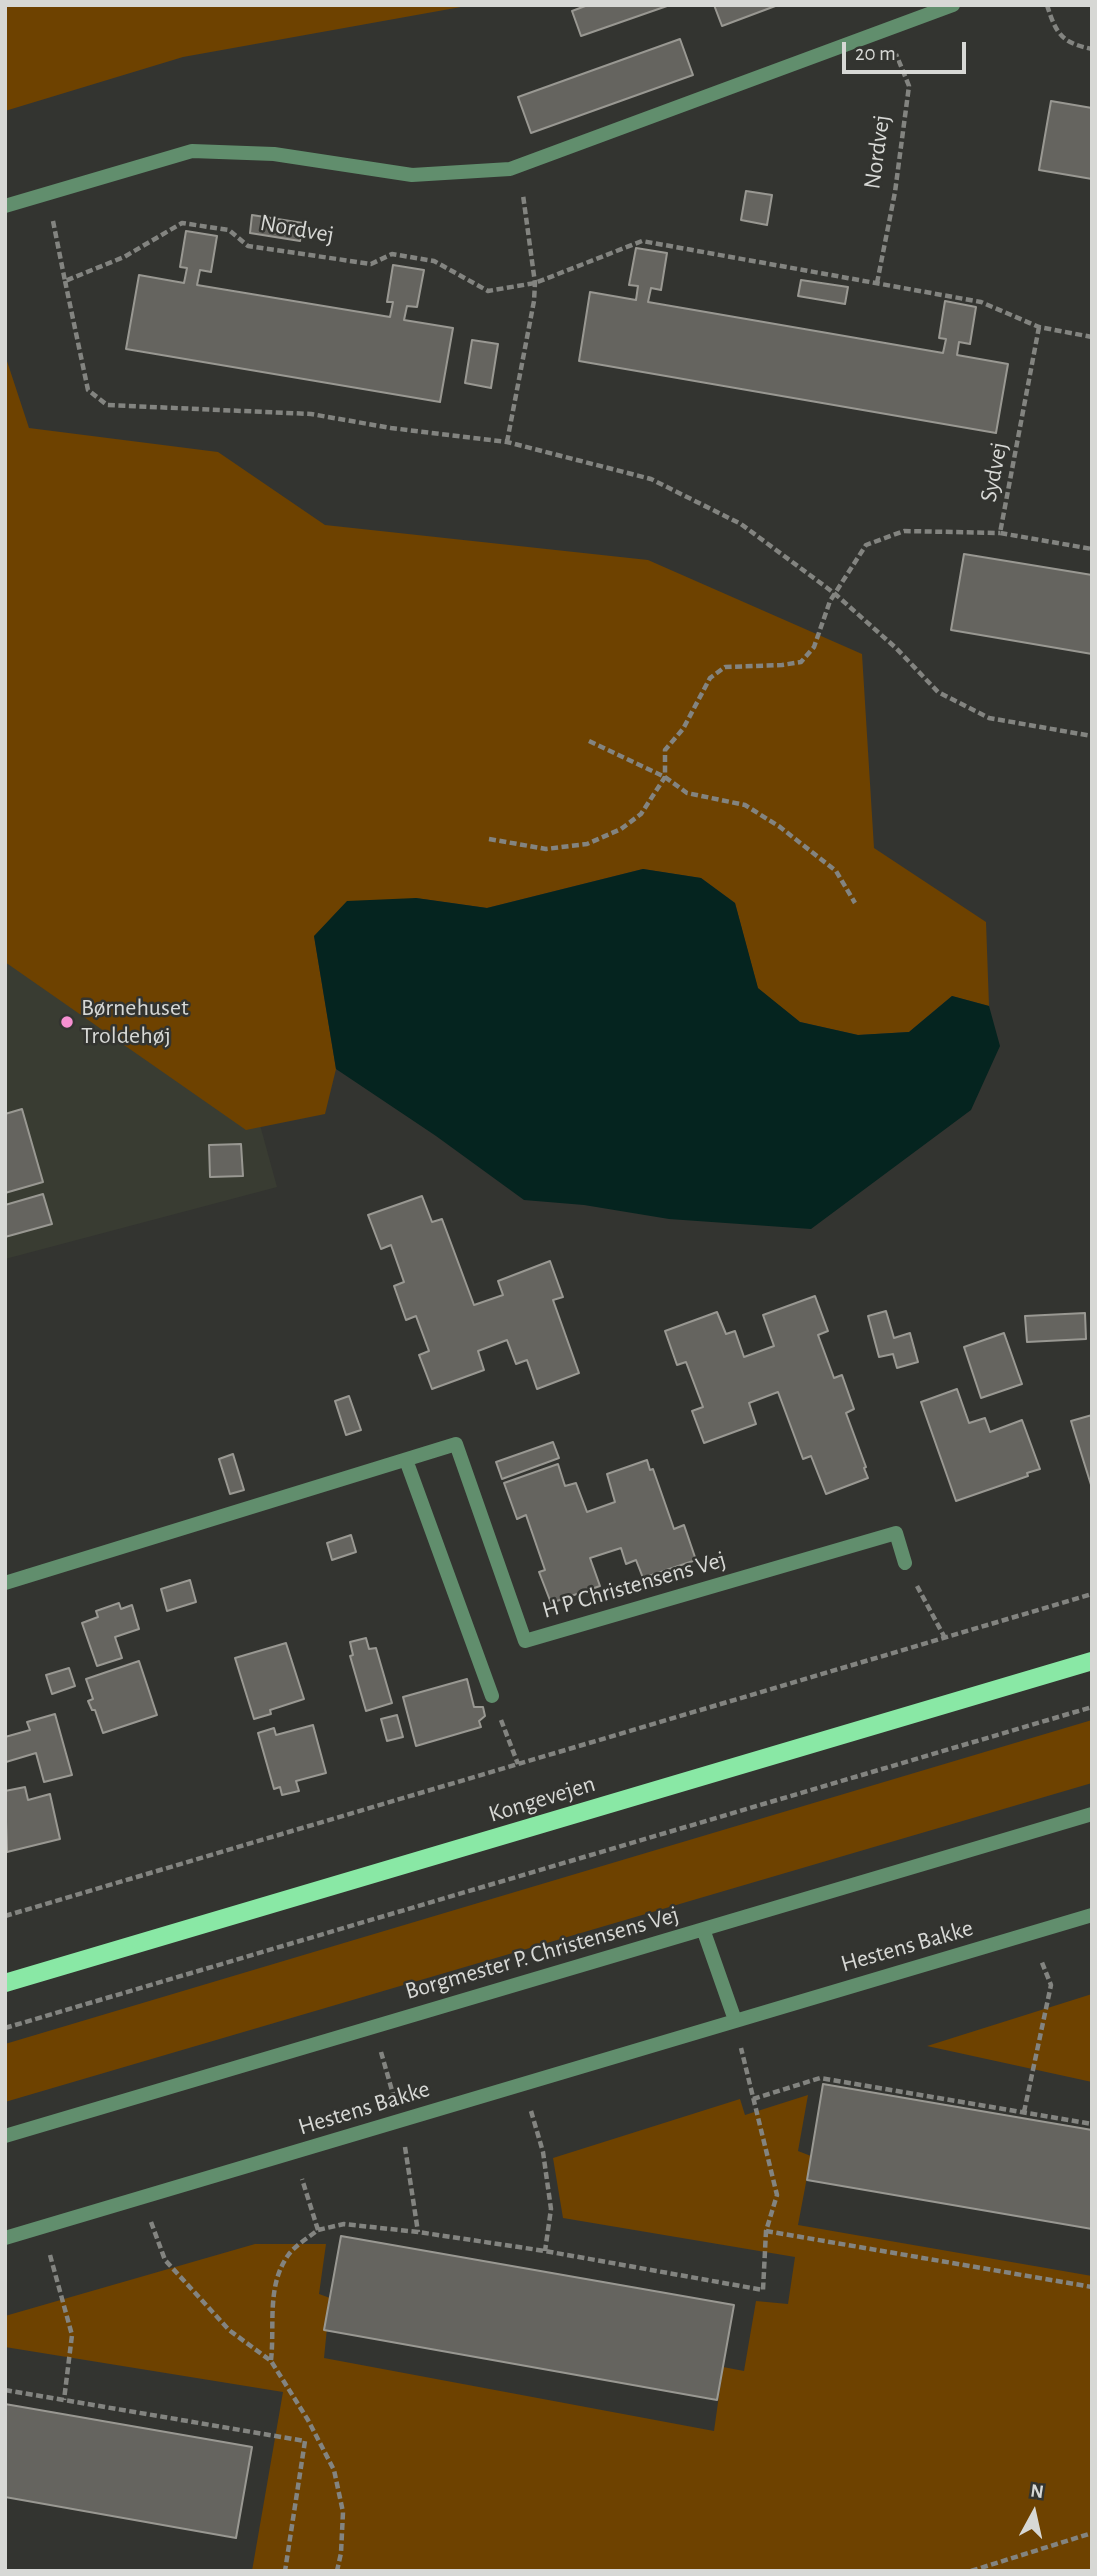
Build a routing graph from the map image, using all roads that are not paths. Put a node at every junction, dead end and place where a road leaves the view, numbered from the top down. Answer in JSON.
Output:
{"nodes":[{"id":1,"x":953,"y":5,"type":"edge"},
{"id":2,"x":5,"y":206,"type":"edge"},
{"id":3,"x":406,"y":1460,"type":"junction"},
{"id":4,"x":905,"y":1563,"type":"road end"},
{"id":5,"x":5,"y":1583,"type":"edge"},
{"id":6,"x":1092,"y":1661,"type":"edge"},
{"id":7,"x":492,"y":1696,"type":"road end"},
{"id":8,"x":1092,"y":1814,"type":"edge"},
{"id":9,"x":1092,"y":1915,"type":"edge"},
{"id":10,"x":703,"y":1929,"type":"junction"},
{"id":11,"x":5,"y":1983,"type":"edge"},
{"id":12,"x":735,"y":2020,"type":"junction"},
{"id":13,"x":5,"y":2136,"type":"edge"},
{"id":14,"x":5,"y":2238,"type":"edge"}],
"edges":[{"from":1,"to":2,"type":"street"},
{"from":3,"to":4,"type":"street","name":"H P Christensens Vej"},
{"from":3,"to":5,"type":"street","name":"H P Christensens Vej"},
{"from":3,"to":7,"type":"street"},
{"from":6,"to":11,"type":"main road","name":"Kongevejen"},
{"from":8,"to":10,"type":"street","name":"Borgmester P. Christensens Vej"},
{"from":9,"to":12,"type":"street","name":"Hestens Bakke"},
{"from":10,"to":12,"type":"street"},
{"from":10,"to":13,"type":"street","name":"Borgmester P. Christensens Vej"},
{"from":12,"to":14,"type":"street","name":"Hestens Bakke"}]}
